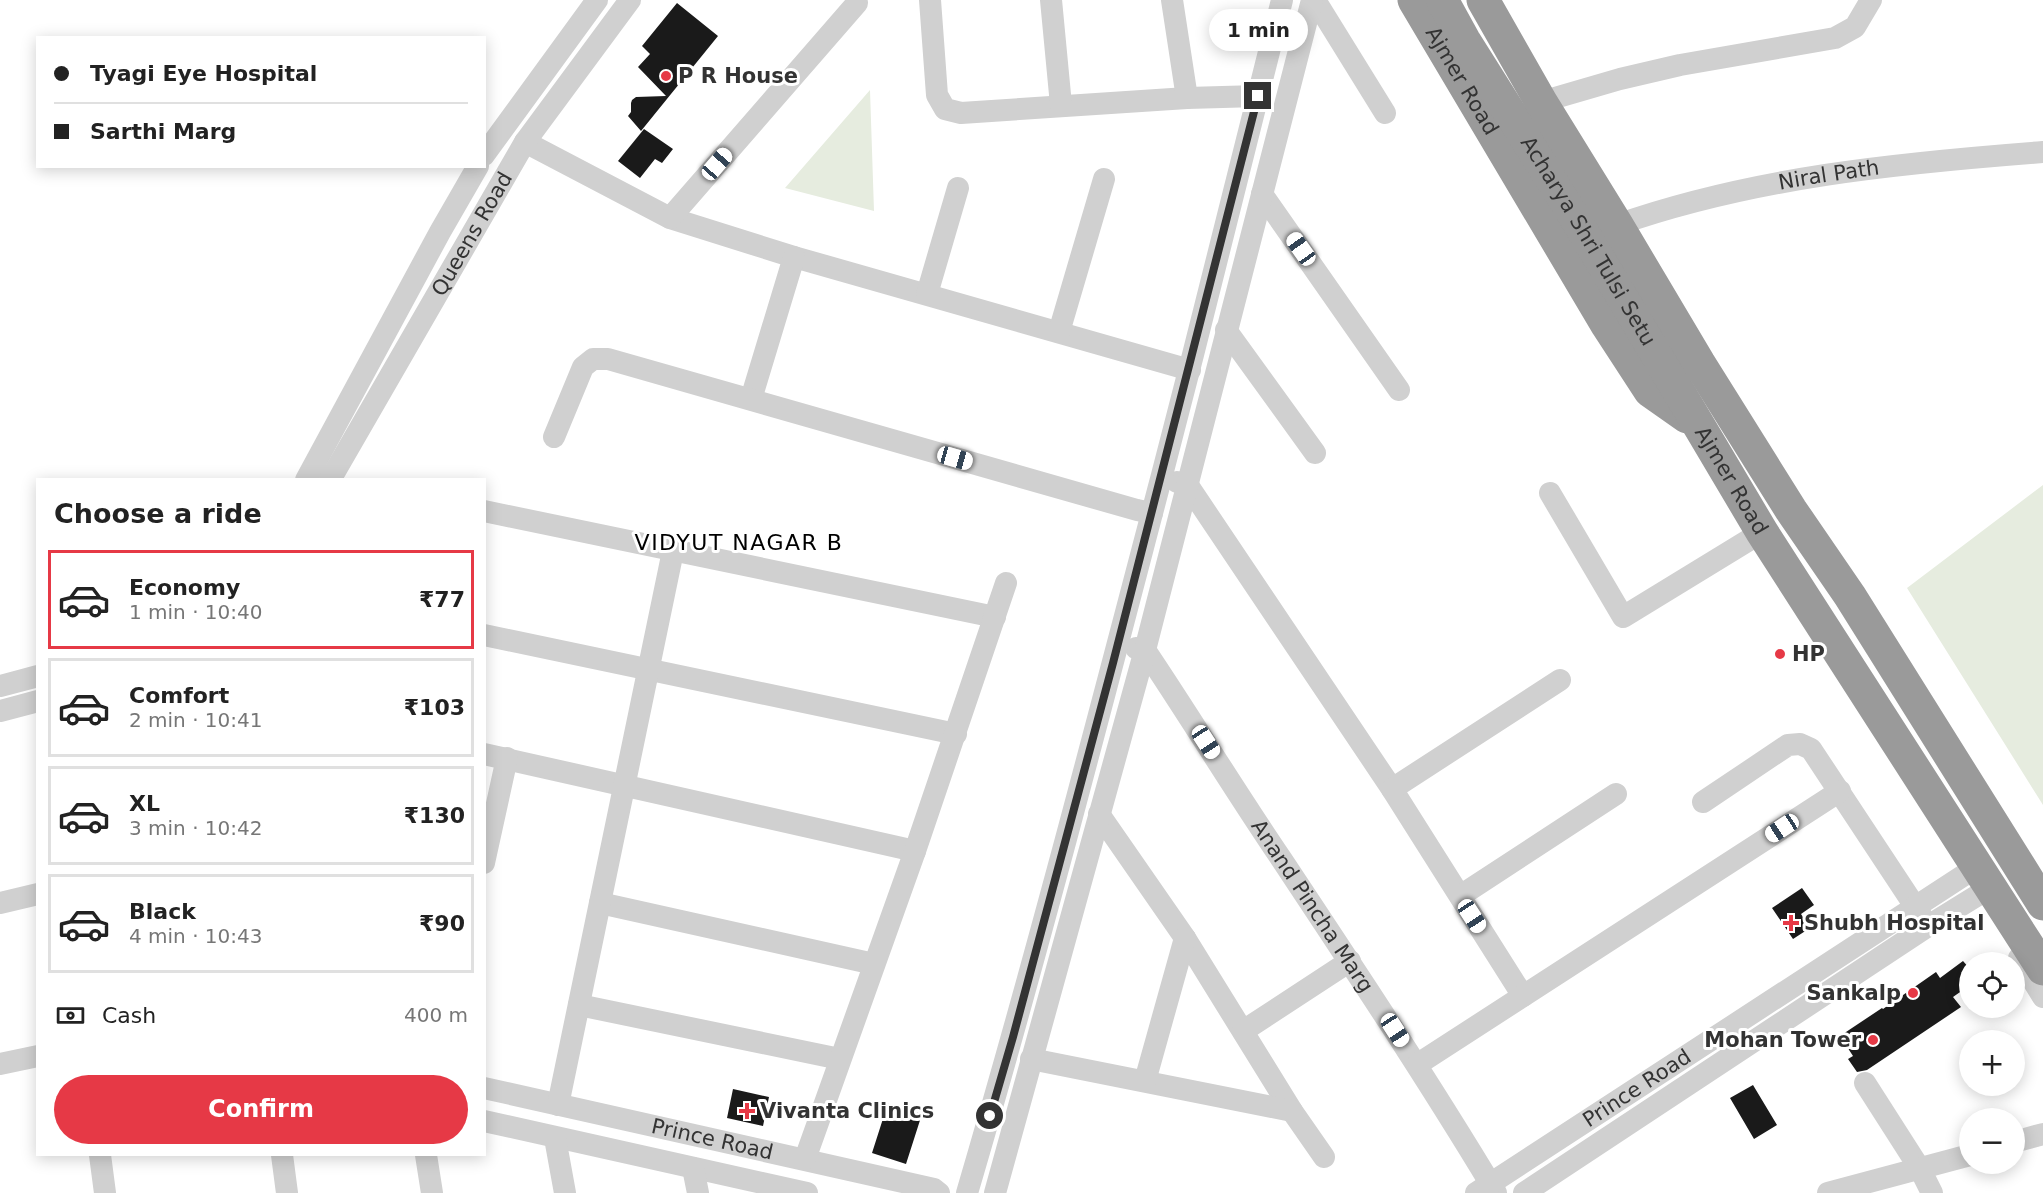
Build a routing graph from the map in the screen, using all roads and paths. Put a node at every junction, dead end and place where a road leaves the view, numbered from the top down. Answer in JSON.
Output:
{"nodes":[{"id":1,"x":597,"y":0,"type":"edge"},
{"id":2,"x":630,"y":0,"type":"edge"},
{"id":3,"x":930,"y":0,"type":"edge"},
{"id":4,"x":1051,"y":0,"type":"edge"},
{"id":5,"x":1172,"y":0,"type":"edge"},
{"id":6,"x":1282,"y":0,"type":"edge"},
{"id":7,"x":1313,"y":0,"type":"edge"},
{"id":8,"x":1414,"y":0,"type":"edge"},
{"id":9,"x":1442,"y":0,"type":"edge"},
{"id":10,"x":1483,"y":0,"type":"edge"},
{"id":11,"x":1870,"y":0,"type":"edge"},
{"id":12,"x":857,"y":3,"type":"dead end"},
{"id":13,"x":1258,"y":96,"type":"junction"},
{"id":14,"x":1187,"y":98,"type":"junction"},
{"id":15,"x":1541,"y":102,"type":"junction"},
{"id":16,"x":1061,"y":105,"type":"junction"},
{"id":17,"x":1385,"y":113,"type":"dead end"},
{"id":18,"x":525,"y":142,"type":"junction"},
{"id":19,"x":486,"y":152,"type":"edge"},
{"id":20,"x":2043,"y":152,"type":"edge"},
{"id":21,"x":477,"y":168,"type":"edge"},
{"id":22,"x":1104,"y":179,"type":"dead end"},
{"id":23,"x":958,"y":188,"type":"dead end"},
{"id":24,"x":1262,"y":194,"type":"junction"},
{"id":25,"x":670,"y":218,"type":"junction"},
{"id":26,"x":1617,"y":225,"type":"junction"},
{"id":27,"x":794,"y":257,"type":"junction"},
{"id":28,"x":421,"y":267,"type":"junction"},
{"id":29,"x":446,"y":279,"type":"junction"},
{"id":30,"x":927,"y":294,"type":"junction"},
{"id":31,"x":1226,"y":330,"type":"junction"},
{"id":32,"x":1059,"y":332,"type":"junction"},
{"id":33,"x":1190,"y":370,"type":"junction"},
{"id":34,"x":1399,"y":390,"type":"dead end"},
{"id":35,"x":751,"y":399,"type":"junction"},
{"id":36,"x":1696,"y":423,"type":"junction"},
{"id":37,"x":554,"y":438,"type":"dead end"},
{"id":38,"x":1315,"y":453,"type":"dead end"},
{"id":39,"x":307,"y":478,"type":"edge"},
{"id":40,"x":333,"y":478,"type":"edge"},
{"id":41,"x":1161,"y":478,"type":"junction"},
{"id":42,"x":1187,"y":484,"type":"junction"},
{"id":43,"x":1550,"y":493,"type":"dead end"},
{"id":44,"x":486,"y":512,"type":"edge"},
{"id":45,"x":1152,"y":513,"type":"junction"},
{"id":46,"x":1757,"y":536,"type":"junction"},
{"id":47,"x":673,"y":551,"type":"junction"},
{"id":48,"x":1006,"y":583,"type":"dead end"},
{"id":49,"x":995,"y":617,"type":"junction"},
{"id":50,"x":486,"y":635,"type":"edge"},
{"id":51,"x":1119,"y":643,"type":"junction"},
{"id":52,"x":1145,"y":650,"type":"junction"},
{"id":53,"x":647,"y":669,"type":"junction"},
{"id":54,"x":36,"y":677,"type":"edge"},
{"id":55,"x":1560,"y":680,"type":"dead end"},
{"id":56,"x":0,"y":686,"type":"edge"},
{"id":57,"x":36,"y":702,"type":"edge"},
{"id":58,"x":0,"y":711,"type":"edge"},
{"id":59,"x":956,"y":734,"type":"junction"},
{"id":60,"x":486,"y":754,"type":"edge"},
{"id":61,"x":507,"y":759,"type":"junction"},
{"id":62,"x":624,"y":785,"type":"junction"},
{"id":63,"x":1392,"y":789,"type":"junction"},
{"id":64,"x":1840,"y":790,"type":"junction"},
{"id":65,"x":1616,"y":794,"type":"dead end"},
{"id":66,"x":1703,"y":802,"type":"dead end"},
{"id":67,"x":1096,"y":824,"type":"junction"},
{"id":68,"x":1069,"y":829,"type":"junction"},
{"id":69,"x":915,"y":851,"type":"junction"},
{"id":70,"x":486,"y":853,"type":"edge"},
{"id":71,"x":1979,"y":880,"type":"junction"},
{"id":72,"x":36,"y":894,"type":"edge"},
{"id":73,"x":1460,"y":896,"type":"junction"},
{"id":74,"x":0,"y":903,"type":"edge"},
{"id":75,"x":600,"y":903,"type":"junction"},
{"id":76,"x":2043,"y":904,"type":"edge"},
{"id":77,"x":1916,"y":907,"type":"junction"},
{"id":78,"x":1928,"y":926,"type":"junction"},
{"id":79,"x":1185,"y":938,"type":"junction"},
{"id":80,"x":1350,"y":961,"type":"junction"},
{"id":81,"x":874,"y":964,"type":"junction"},
{"id":82,"x":2043,"y":969,"type":"edge"},
{"id":83,"x":1524,"y":996,"type":"junction"},
{"id":84,"x":2043,"y":997,"type":"edge"},
{"id":85,"x":579,"y":1005,"type":"junction"},
{"id":86,"x":1243,"y":1031,"type":"junction"},
{"id":87,"x":36,"y":1056,"type":"edge"},
{"id":88,"x":840,"y":1059,"type":"junction"},
{"id":89,"x":1031,"y":1059,"type":"junction"},
{"id":90,"x":0,"y":1064,"type":"edge"},
{"id":91,"x":1418,"y":1064,"type":"junction"},
{"id":92,"x":1145,"y":1081,"type":"junction"},
{"id":93,"x":1865,"y":1083,"type":"dead end"},
{"id":94,"x":486,"y":1088,"type":"edge"},
{"id":95,"x":558,"y":1105,"type":"junction"},
{"id":96,"x":1292,"y":1111,"type":"junction"},
{"id":97,"x":486,"y":1121,"type":"edge"},
{"id":98,"x":2043,"y":1134,"type":"edge"},
{"id":99,"x":555,"y":1138,"type":"junction"},
{"id":100,"x":2025,"y":1139,"type":"edge"},
{"id":101,"x":100,"y":1156,"type":"edge"},
{"id":102,"x":282,"y":1156,"type":"edge"},
{"id":103,"x":426,"y":1156,"type":"edge"},
{"id":104,"x":1324,"y":1157,"type":"dead end"},
{"id":105,"x":1959,"y":1158,"type":"edge"},
{"id":106,"x":805,"y":1159,"type":"junction"},
{"id":107,"x":693,"y":1168,"type":"junction"},
{"id":108,"x":1920,"y":1169,"type":"junction"},
{"id":109,"x":1488,"y":1190,"type":"edge"},
{"id":110,"x":105,"y":1193,"type":"edge"},
{"id":111,"x":287,"y":1193,"type":"edge"},
{"id":112,"x":432,"y":1193,"type":"edge"},
{"id":113,"x":565,"y":1193,"type":"edge"},
{"id":114,"x":698,"y":1193,"type":"edge"},
{"id":115,"x":807,"y":1193,"type":"edge"},
{"id":116,"x":939,"y":1193,"type":"edge"},
{"id":117,"x":967,"y":1193,"type":"edge"},
{"id":118,"x":995,"y":1193,"type":"edge"},
{"id":119,"x":1524,"y":1193,"type":"edge"},
{"id":120,"x":1828,"y":1193,"type":"edge"},
{"id":121,"x":1932,"y":1193,"type":"edge"}],
"edges":[{"from":1,"to":19,"type":"street","name":"Queens Road"},
{"from":2,"to":18,"type":"street","name":"Queens Road"},
{"from":3,"to":16,"type":"street"},
{"from":4,"to":16,"type":"street"},
{"from":5,"to":14,"type":"street"},
{"from":6,"to":13,"type":"street"},
{"from":7,"to":17,"type":"street"},
{"from":7,"to":24,"type":"street"},
{"from":8,"to":36,"type":"highway","name":"Ajmer Road"},
{"from":9,"to":36,"type":"highway","name":"Acharya Shri Tulsi Setu"},
{"from":10,"to":15,"type":"highway","name":"Ajmer Road"},
{"from":11,"to":15,"type":"street"},
{"from":12,"to":25,"type":"street"},
{"from":13,"to":14,"type":"street"},
{"from":13,"to":33,"type":"street"},
{"from":14,"to":16,"type":"street"},
{"from":15,"to":26,"type":"highway","name":"Ajmer Road"},
{"from":18,"to":25,"type":"street"},
{"from":18,"to":29,"type":"street","name":"Queens Road"},
{"from":20,"to":26,"type":"street","name":"Niral Path"},
{"from":21,"to":28,"type":"street","name":"Queens Road"},
{"from":22,"to":32,"type":"street"},
{"from":23,"to":30,"type":"street"},
{"from":24,"to":31,"type":"street"},
{"from":24,"to":34,"type":"street"},
{"from":25,"to":27,"type":"street"},
{"from":26,"to":76,"type":"highway","name":"Ajmer Road"},
{"from":27,"to":30,"type":"street"},
{"from":27,"to":35,"type":"street"},
{"from":28,"to":29,"type":"street"},
{"from":28,"to":39,"type":"street","name":"Queens Road"},
{"from":29,"to":40,"type":"street","name":"Queens Road"},
{"from":30,"to":32,"type":"street"},
{"from":31,"to":38,"type":"street"},
{"from":31,"to":42,"type":"street"},
{"from":32,"to":33,"type":"street"},
{"from":33,"to":41,"type":"street"},
{"from":35,"to":37,"type":"street"},
{"from":35,"to":45,"type":"street"},
{"from":36,"to":46,"type":"highway","name":"Ajmer Road"},
{"from":41,"to":42,"type":"street"},
{"from":41,"to":45,"type":"street"},
{"from":42,"to":52,"type":"street"},
{"from":42,"to":63,"type":"street"},
{"from":43,"to":46,"type":"street"},
{"from":44,"to":47,"type":"street"},
{"from":45,"to":51,"type":"street"},
{"from":46,"to":71,"type":"highway","name":"Ajmer Road"},
{"from":47,"to":49,"type":"street"},
{"from":47,"to":53,"type":"street"},
{"from":48,"to":49,"type":"street"},
{"from":49,"to":59,"type":"street"},
{"from":50,"to":53,"type":"street"},
{"from":51,"to":52,"type":"street"},
{"from":51,"to":68,"type":"street"},
{"from":52,"to":67,"type":"street"},
{"from":52,"to":80,"type":"street","name":"Anand Pincha Marg"},
{"from":53,"to":59,"type":"street"},
{"from":53,"to":62,"type":"street"},
{"from":54,"to":56,"type":"street"},
{"from":55,"to":63,"type":"street"},
{"from":57,"to":58,"type":"street"},
{"from":59,"to":69,"type":"street"},
{"from":60,"to":61,"type":"street"},
{"from":61,"to":62,"type":"street"},
{"from":61,"to":70,"type":"street"},
{"from":62,"to":69,"type":"street"},
{"from":62,"to":75,"type":"street"},
{"from":63,"to":73,"type":"street"},
{"from":64,"to":66,"type":"street"},
{"from":64,"to":77,"type":"street"},
{"from":64,"to":83,"type":"street"},
{"from":65,"to":73,"type":"street"},
{"from":67,"to":68,"type":"street"},
{"from":67,"to":79,"type":"street"},
{"from":67,"to":89,"type":"street"},
{"from":68,"to":117,"type":"street"},
{"from":69,"to":81,"type":"street"},
{"from":71,"to":77,"type":"street","name":"Prince Road"},
{"from":71,"to":78,"type":"street","name":"Prince Road"},
{"from":71,"to":82,"type":"highway","name":"Ajmer Road"},
{"from":71,"to":84,"type":"street"},
{"from":72,"to":74,"type":"street"},
{"from":73,"to":83,"type":"street"},
{"from":75,"to":81,"type":"street"},
{"from":75,"to":85,"type":"street"},
{"from":77,"to":78,"type":"street"},
{"from":77,"to":109,"type":"street","name":"Prince Road"},
{"from":78,"to":119,"type":"street","name":"Prince Road"},
{"from":79,"to":86,"type":"street"},
{"from":79,"to":92,"type":"street"},
{"from":80,"to":86,"type":"street"},
{"from":80,"to":91,"type":"street","name":"Anand Pincha Marg"},
{"from":81,"to":88,"type":"street"},
{"from":83,"to":91,"type":"street"},
{"from":85,"to":88,"type":"street"},
{"from":85,"to":95,"type":"street"},
{"from":86,"to":96,"type":"street"},
{"from":87,"to":90,"type":"street"},
{"from":88,"to":106,"type":"street"},
{"from":89,"to":92,"type":"street"},
{"from":89,"to":118,"type":"street"},
{"from":91,"to":109,"type":"street","name":"Anand Pincha Marg"},
{"from":92,"to":96,"type":"street"},
{"from":93,"to":108,"type":"street"},
{"from":94,"to":95,"type":"street","name":"Prince Road"},
{"from":95,"to":106,"type":"street","name":"Prince Road"},
{"from":96,"to":104,"type":"street"},
{"from":97,"to":99,"type":"street","name":"Prince Road"},
{"from":98,"to":100,"type":"street"},
{"from":99,"to":107,"type":"street","name":"Prince Road"},
{"from":99,"to":113,"type":"street"},
{"from":101,"to":110,"type":"street"},
{"from":102,"to":111,"type":"street"},
{"from":103,"to":112,"type":"street"},
{"from":105,"to":108,"type":"street"},
{"from":106,"to":116,"type":"street","name":"Prince Road"},
{"from":107,"to":114,"type":"street"},
{"from":107,"to":115,"type":"street","name":"Prince Road"},
{"from":108,"to":120,"type":"street"},
{"from":108,"to":121,"type":"street"}]}
